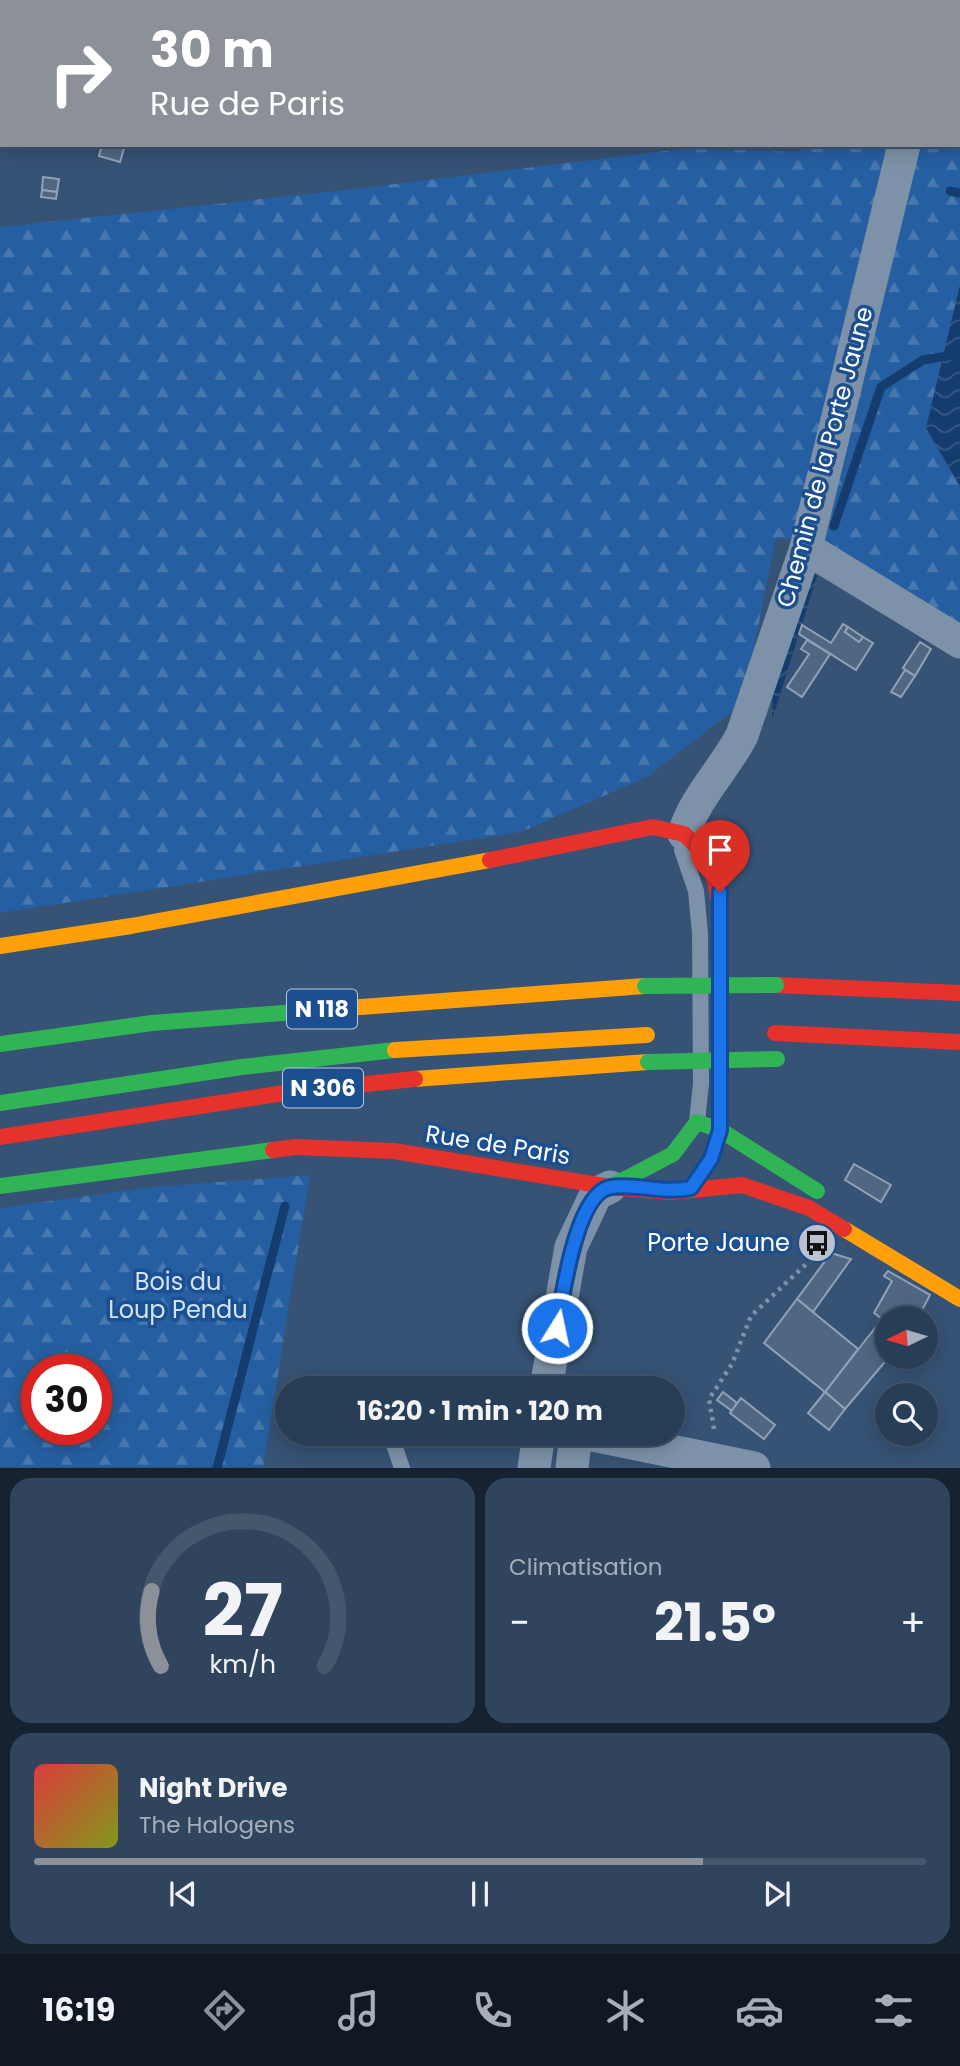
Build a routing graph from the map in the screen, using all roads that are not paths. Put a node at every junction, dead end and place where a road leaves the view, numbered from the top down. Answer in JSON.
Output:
{"nodes":[{"id":1,"x":904,"y":147,"type":"edge"},
{"id":2,"x":806,"y":548,"type":"junction"},
{"id":3,"x":960,"y":642,"type":"edge"},
{"id":4,"x":684,"y":834,"type":"junction"},
{"id":5,"x":0,"y":946,"type":"edge"},
{"id":6,"x":960,"y":993,"type":"edge"},
{"id":7,"x":737,"y":1033,"type":"dead end"},
{"id":8,"x":769,"y":1033,"type":"dead end"},
{"id":9,"x":685,"y":1034,"type":"dead end"},
{"id":10,"x":653,"y":1035,"type":"dead end"},
{"id":11,"x":960,"y":1042,"type":"edge"},
{"id":12,"x":0,"y":1044,"type":"edge"},
{"id":13,"x":960,"y":1047,"type":"edge"},
{"id":14,"x":879,"y":1054,"type":"dead end"},
{"id":15,"x":783,"y":1059,"type":"dead end"},
{"id":16,"x":0,"y":1103,"type":"edge"},
{"id":17,"x":697,"y":1122,"type":"junction"},
{"id":18,"x":720,"y":1130,"type":"junction"},
{"id":19,"x":0,"y":1137,"type":"edge"},
{"id":20,"x":673,"y":1154,"type":"junction"},
{"id":21,"x":0,"y":1186,"type":"edge"},
{"id":22,"x":610,"y":1187,"type":"junction"},
{"id":23,"x":691,"y":1188,"type":"junction"},
{"id":24,"x":830,"y":1199,"type":"dead end"},
{"id":25,"x":893,"y":1237,"type":"dead end"},
{"id":26,"x":884,"y":1252,"type":"junction"},
{"id":27,"x":960,"y":1299,"type":"edge"},
{"id":28,"x":551,"y":1376,"type":"edge"},
{"id":29,"x":394,"y":1446,"type":"edge"},
{"id":30,"x":537,"y":1446,"type":"edge"},
{"id":31,"x":575,"y":1446,"type":"edge"},
{"id":32,"x":648,"y":1446,"type":"edge"},
{"id":33,"x":402,"y":1468,"type":"edge"},
{"id":34,"x":534,"y":1468,"type":"edge"},
{"id":35,"x":572,"y":1468,"type":"edge"},
{"id":36,"x":754,"y":1468,"type":"edge"}],
"edges":[{"from":1,"to":2,"type":"street","name":"Chemin de la Porte Jaune"},
{"from":2,"to":3,"type":"street"},
{"from":2,"to":4,"type":"street","name":"Chemin de la Porte Jaune"},
{"from":4,"to":5,"type":"main road"},
{"from":4,"to":17,"type":"lane"},
{"from":4,"to":18,"type":"main road"},
{"from":6,"to":12,"type":"main road","number":"N 118","bridge":true},
{"from":7,"to":9,"type":"main road"},
{"from":8,"to":11,"type":"main road"},
{"from":10,"to":16,"type":"main road","number":"N 118"},
{"from":13,"to":14,"type":"main road"},
{"from":15,"to":19,"type":"main road","number":"N 306","bridge":true},
{"from":17,"to":18,"type":"main road"},
{"from":17,"to":20,"type":"main road"},
{"from":18,"to":23,"type":"main road"},
{"from":18,"to":24,"type":"main road"},
{"from":20,"to":22,"type":"main road"},
{"from":20,"to":23,"type":"main road"},
{"from":21,"to":22,"type":"main road","name":"Rue de Paris"},
{"from":22,"to":23,"type":"main road","name":"Rue de Paris"},
{"from":22,"to":28,"type":"street"},
{"from":23,"to":26,"type":"main road","name":"Rue de Paris"},
{"from":25,"to":26,"type":"lane"},
{"from":26,"to":27,"type":"main road","name":"Rue de Paris"},
{"from":29,"to":33,"type":"lane"},
{"from":30,"to":34,"type":"street"},
{"from":31,"to":35,"type":"street"},
{"from":32,"to":36,"type":"street"}]}
